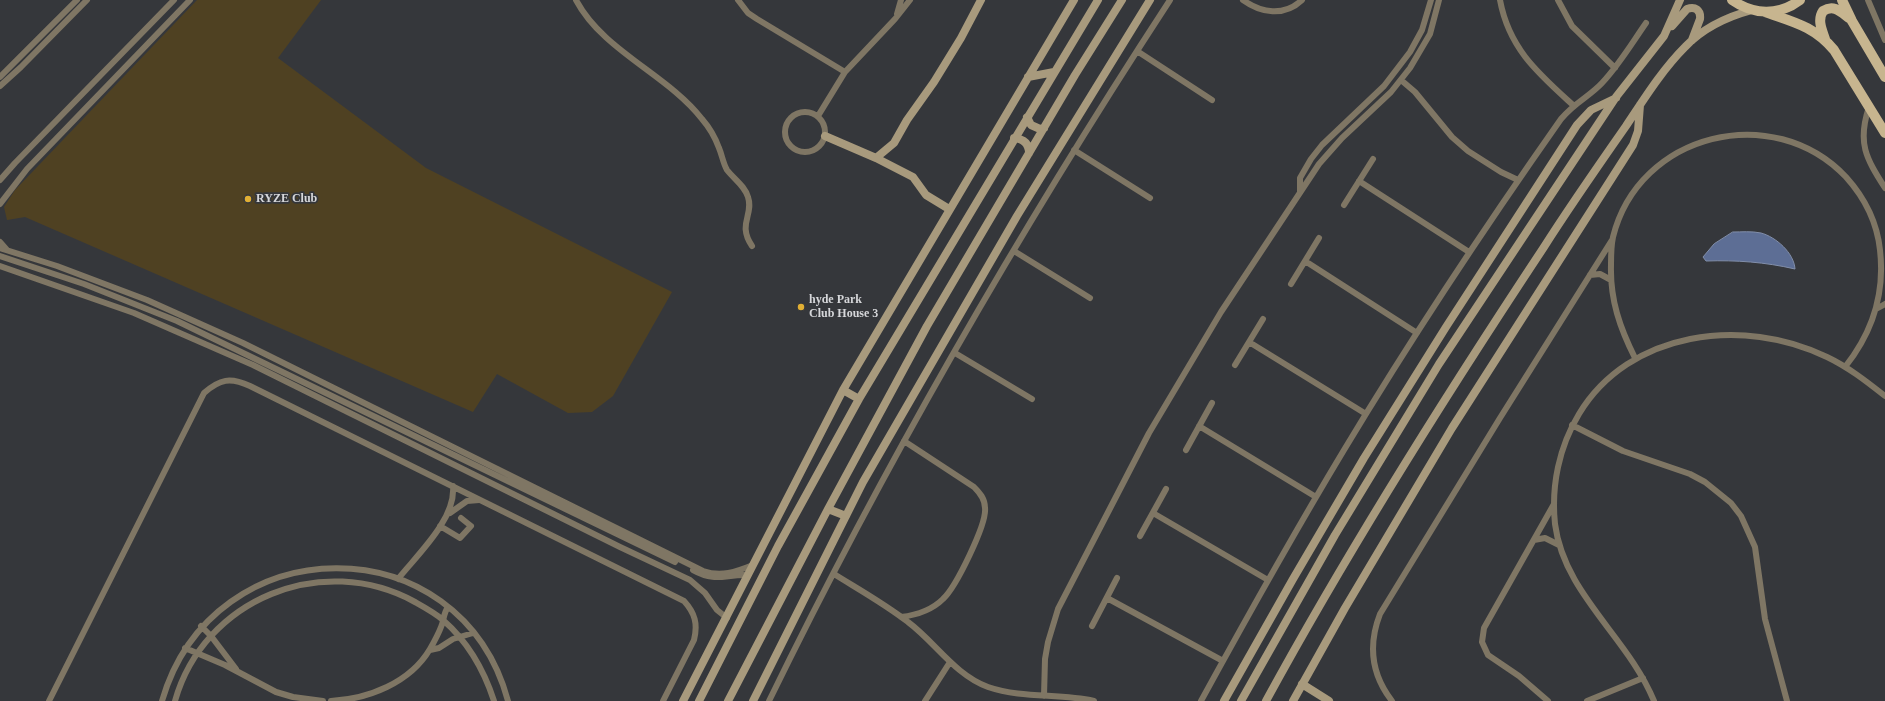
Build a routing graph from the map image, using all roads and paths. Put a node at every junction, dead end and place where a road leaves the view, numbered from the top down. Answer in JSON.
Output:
{"nodes":[{"id":1,"x":77,"y":0,"type":"edge"},
{"id":2,"x":87,"y":0,"type":"edge"},
{"id":3,"x":174,"y":0,"type":"edge"},
{"id":4,"x":190,"y":0,"type":"edge"},
{"id":5,"x":576,"y":0,"type":"edge"},
{"id":6,"x":738,"y":0,"type":"edge"},
{"id":7,"x":901,"y":0,"type":"edge"},
{"id":8,"x":910,"y":0,"type":"edge"},
{"id":9,"x":981,"y":0,"type":"edge"},
{"id":10,"x":1074,"y":0,"type":"edge"},
{"id":11,"x":1098,"y":0,"type":"edge"},
{"id":12,"x":1122,"y":0,"type":"edge"},
{"id":13,"x":1150,"y":0,"type":"edge"},
{"id":14,"x":1170,"y":0,"type":"edge"},
{"id":15,"x":1243,"y":0,"type":"edge"},
{"id":16,"x":1302,"y":0,"type":"edge"},
{"id":17,"x":1431,"y":0,"type":"edge"},
{"id":18,"x":1439,"y":0,"type":"edge"},
{"id":19,"x":1500,"y":0,"type":"edge"},
{"id":20,"x":1558,"y":0,"type":"edge"},
{"id":21,"x":1680,"y":0,"type":"edge"},
{"id":22,"x":1732,"y":0,"type":"edge"},
{"id":23,"x":1800,"y":0,"type":"edge"},
{"id":24,"x":1842,"y":0,"type":"edge"},
{"id":25,"x":1868,"y":0,"type":"edge"},
{"id":26,"x":1752,"y":10,"type":"junction"},
{"id":27,"x":1765,"y":12,"type":"junction"},
{"id":28,"x":896,"y":19,"type":"junction"},
{"id":29,"x":1852,"y":21,"type":"junction"},
{"id":30,"x":1646,"y":24,"type":"dead end"},
{"id":31,"x":1664,"y":36,"type":"junction"},
{"id":32,"x":1691,"y":40,"type":"junction"},
{"id":33,"x":1826,"y":40,"type":"junction"},
{"id":34,"x":1885,"y":40,"type":"edge"},
{"id":35,"x":1137,"y":51,"type":"junction"},
{"id":36,"x":1615,"y":68,"type":"junction"},
{"id":37,"x":845,"y":72,"type":"junction"},
{"id":38,"x":1054,"y":72,"type":"junction"},
{"id":39,"x":0,"y":77,"type":"edge"},
{"id":40,"x":1028,"y":77,"type":"junction"},
{"id":41,"x":1885,"y":77,"type":"edge"},
{"id":42,"x":1401,"y":80,"type":"junction"},
{"id":43,"x":0,"y":86,"type":"edge"},
{"id":44,"x":1616,"y":98,"type":"junction"},
{"id":45,"x":1212,"y":100,"type":"dead end"},
{"id":46,"x":1573,"y":105,"type":"junction"},
{"id":47,"x":1640,"y":105,"type":"junction"},
{"id":48,"x":1869,"y":107,"type":"junction"},
{"id":49,"x":818,"y":116,"type":"junction"},
{"id":50,"x":1027,"y":117,"type":"junction"},
{"id":51,"x":1351,"y":119,"type":"junction"},
{"id":52,"x":1356,"y":125,"type":"junction"},
{"id":53,"x":1044,"y":128,"type":"junction"},
{"id":54,"x":1885,"y":134,"type":"edge"},
{"id":55,"x":825,"y":136,"type":"junction"},
{"id":56,"x":1014,"y":138,"type":"junction"},
{"id":57,"x":1074,"y":150,"type":"junction"},
{"id":58,"x":1029,"y":153,"type":"junction"},
{"id":59,"x":876,"y":158,"type":"junction"},
{"id":60,"x":1373,"y":159,"type":"dead end"},
{"id":61,"x":0,"y":180,"type":"edge"},
{"id":62,"x":1518,"y":180,"type":"junction"},
{"id":63,"x":1359,"y":181,"type":"junction"},
{"id":64,"x":1885,"y":188,"type":"edge"},
{"id":65,"x":1300,"y":192,"type":"junction"},
{"id":66,"x":1150,"y":198,"type":"dead end"},
{"id":67,"x":0,"y":204,"type":"edge"},
{"id":68,"x":1344,"y":205,"type":"dead end"},
{"id":69,"x":950,"y":209,"type":"junction"},
{"id":70,"x":1319,"y":238,"type":"dead end"},
{"id":71,"x":1613,"y":239,"type":"junction"},
{"id":72,"x":0,"y":242,"type":"edge"},
{"id":73,"x":752,"y":246,"type":"dead end"},
{"id":74,"x":0,"y":248,"type":"edge"},
{"id":75,"x":7,"y":250,"type":"junction"},
{"id":76,"x":1014,"y":251,"type":"junction"},
{"id":77,"x":1469,"y":252,"type":"junction"},
{"id":78,"x":0,"y":256,"type":"edge"},
{"id":79,"x":1305,"y":261,"type":"junction"},
{"id":80,"x":0,"y":266,"type":"edge"},
{"id":81,"x":1590,"y":275,"type":"junction"},
{"id":82,"x":1883,"y":277,"type":"edge"},
{"id":83,"x":1611,"y":280,"type":"junction"},
{"id":84,"x":1291,"y":284,"type":"dead end"},
{"id":85,"x":1090,"y":298,"type":"dead end"},
{"id":86,"x":1885,"y":304,"type":"edge"},
{"id":87,"x":1876,"y":309,"type":"junction"},
{"id":88,"x":1263,"y":319,"type":"dead end"},
{"id":89,"x":1417,"y":333,"type":"junction"},
{"id":90,"x":1249,"y":342,"type":"junction"},
{"id":91,"x":955,"y":353,"type":"junction"},
{"id":92,"x":1635,"y":358,"type":"junction"},
{"id":93,"x":1235,"y":365,"type":"dead end"},
{"id":94,"x":1845,"y":367,"type":"junction"},
{"id":95,"x":843,"y":390,"type":"junction"},
{"id":96,"x":1885,"y":396,"type":"edge"},
{"id":97,"x":859,"y":399,"type":"junction"},
{"id":98,"x":1032,"y":399,"type":"dead end"},
{"id":99,"x":1212,"y":402,"type":"dead end"},
{"id":100,"x":1366,"y":414,"type":"junction"},
{"id":101,"x":1572,"y":425,"type":"junction"},
{"id":102,"x":1200,"y":426,"type":"junction"},
{"id":103,"x":904,"y":441,"type":"junction"},
{"id":104,"x":1186,"y":450,"type":"dead end"},
{"id":105,"x":453,"y":486,"type":"junction"},
{"id":106,"x":1166,"y":489,"type":"dead end"},
{"id":107,"x":1316,"y":497,"type":"junction"},
{"id":108,"x":482,"y":500,"type":"junction"},
{"id":109,"x":1554,"y":504,"type":"junction"},
{"id":110,"x":828,"y":509,"type":"junction"},
{"id":111,"x":1153,"y":513,"type":"junction"},
{"id":112,"x":448,"y":514,"type":"junction"},
{"id":113,"x":846,"y":516,"type":"junction"},
{"id":114,"x":461,"y":518,"type":"dead end"},
{"id":115,"x":440,"y":526,"type":"junction"},
{"id":116,"x":1140,"y":536,"type":"dead end"},
{"id":117,"x":766,"y":539,"type":"junction"},
{"id":118,"x":1534,"y":540,"type":"junction"},
{"id":119,"x":1559,"y":545,"type":"junction"},
{"id":120,"x":778,"y":546,"type":"junction"},
{"id":121,"x":753,"y":565,"type":"junction"},
{"id":122,"x":834,"y":574,"type":"junction"},
{"id":123,"x":748,"y":575,"type":"junction"},
{"id":124,"x":1117,"y":578,"type":"dead end"},
{"id":125,"x":398,"y":579,"type":"junction"},
{"id":126,"x":1268,"y":580,"type":"junction"},
{"id":127,"x":1107,"y":598,"type":"junction"},
{"id":128,"x":448,"y":607,"type":"junction"},
{"id":129,"x":902,"y":617,"type":"junction"},
{"id":130,"x":727,"y":618,"type":"junction"},
{"id":131,"x":443,"y":620,"type":"junction"},
{"id":132,"x":201,"y":626,"type":"junction"},
{"id":133,"x":1092,"y":626,"type":"dead end"},
{"id":134,"x":474,"y":633,"type":"junction"},
{"id":135,"x":211,"y":636,"type":"junction"},
{"id":136,"x":459,"y":637,"type":"junction"},
{"id":137,"x":185,"y":648,"type":"junction"},
{"id":138,"x":430,"y":650,"type":"junction"},
{"id":139,"x":197,"y":654,"type":"junction"},
{"id":140,"x":1223,"y":661,"type":"junction"},
{"id":141,"x":950,"y":662,"type":"junction"},
{"id":142,"x":238,"y":672,"type":"junction"},
{"id":143,"x":1643,"y":678,"type":"junction"},
{"id":144,"x":1302,"y":684,"type":"junction"},
{"id":145,"x":1044,"y":696,"type":"junction"},
{"id":146,"x":1023,"y":698,"type":"edge"},
{"id":147,"x":1295,"y":700,"type":"edge"},
{"id":148,"x":49,"y":701,"type":"edge"},
{"id":149,"x":162,"y":701,"type":"edge"},
{"id":150,"x":175,"y":701,"type":"edge"},
{"id":151,"x":323,"y":701,"type":"edge"},
{"id":152,"x":331,"y":701,"type":"edge"},
{"id":153,"x":494,"y":701,"type":"edge"},
{"id":154,"x":508,"y":701,"type":"edge"},
{"id":155,"x":663,"y":701,"type":"edge"},
{"id":156,"x":683,"y":701,"type":"edge"},
{"id":157,"x":699,"y":701,"type":"edge"},
{"id":158,"x":728,"y":701,"type":"edge"},
{"id":159,"x":753,"y":701,"type":"edge"},
{"id":160,"x":769,"y":701,"type":"edge"},
{"id":161,"x":925,"y":701,"type":"edge"},
{"id":162,"x":1094,"y":701,"type":"edge"},
{"id":163,"x":1201,"y":701,"type":"edge"},
{"id":164,"x":1224,"y":701,"type":"edge"},
{"id":165,"x":1241,"y":701,"type":"edge"},
{"id":166,"x":1266,"y":701,"type":"edge"},
{"id":167,"x":1329,"y":701,"type":"edge"},
{"id":168,"x":1392,"y":701,"type":"edge"},
{"id":169,"x":1548,"y":701,"type":"edge"},
{"id":170,"x":1587,"y":701,"type":"edge"},
{"id":171,"x":1654,"y":701,"type":"edge"},
{"id":172,"x":1787,"y":701,"type":"edge"}],
"edges":[{"from":1,"to":39,"type":"street"},
{"from":2,"to":43,"type":"street"},
{"from":3,"to":61,"type":"street"},
{"from":4,"to":67,"type":"street"},
{"from":5,"to":73,"type":"street"},
{"from":6,"to":37,"type":"street"},
{"from":7,"to":28,"type":"street"},
{"from":8,"to":28,"type":"street"},
{"from":9,"to":59,"type":"main road"},
{"from":10,"to":40,"type":"main road"},
{"from":11,"to":38,"type":"main road"},
{"from":12,"to":53,"type":"main road"},
{"from":13,"to":113,"type":"main road"},
{"from":14,"to":35,"type":"street"},
{"from":15,"to":16,"type":"street"},
{"from":17,"to":51,"type":"street"},
{"from":18,"to":42,"type":"street"},
{"from":19,"to":46,"type":"street"},
{"from":20,"to":36,"type":"street"},
{"from":21,"to":31,"type":"main road"},
{"from":22,"to":26,"type":"main road"},
{"from":23,"to":27,"type":"main road"},
{"from":24,"to":29,"type":"main road"},
{"from":25,"to":34,"type":"street"},
{"from":26,"to":27,"type":"main road"},
{"from":26,"to":32,"type":"main road"},
{"from":27,"to":33,"type":"main road"},
{"from":28,"to":37,"type":"street"},
{"from":29,"to":33,"type":"main road"},
{"from":29,"to":41,"type":"main road"},
{"from":30,"to":36,"type":"street"},
{"from":31,"to":32,"type":"main road"},
{"from":31,"to":44,"type":"main road"},
{"from":32,"to":47,"type":"main road"},
{"from":33,"to":48,"type":"main road"},
{"from":35,"to":45,"type":"street"},
{"from":35,"to":57,"type":"street"},
{"from":36,"to":46,"type":"street"},
{"from":37,"to":49,"type":"street"},
{"from":38,"to":40,"type":"main road"},
{"from":38,"to":50,"type":"main road"},
{"from":40,"to":69,"type":"main road"},
{"from":42,"to":52,"type":"street"},
{"from":42,"to":62,"type":"street"},
{"from":44,"to":164,"type":"main road"},
{"from":44,"to":165,"type":"main road"},
{"from":46,"to":62,"type":"street"},
{"from":47,"to":144,"type":"main road"},
{"from":47,"to":166,"type":"main road"},
{"from":48,"to":54,"type":"main road"},
{"from":48,"to":64,"type":"street"},
{"from":49,"to":55,"type":"street"},
{"from":49,"to":55,"type":"street"},
{"from":50,"to":53,"type":"main road"},
{"from":50,"to":56,"type":"main road"},
{"from":51,"to":52,"type":"street"},
{"from":51,"to":65,"type":"street"},
{"from":52,"to":65,"type":"street"},
{"from":53,"to":58,"type":"main road"},
{"from":55,"to":59,"type":"main road"},
{"from":56,"to":58,"type":"main road"},
{"from":56,"to":97,"type":"main road"},
{"from":57,"to":66,"type":"street"},
{"from":57,"to":76,"type":"street"},
{"from":58,"to":110,"type":"main road"},
{"from":59,"to":69,"type":"main road"},
{"from":60,"to":63,"type":"street"},
{"from":62,"to":77,"type":"street"},
{"from":63,"to":68,"type":"street"},
{"from":63,"to":77,"type":"street"},
{"from":65,"to":145,"type":"street"},
{"from":69,"to":95,"type":"main road"},
{"from":70,"to":79,"type":"street"},
{"from":71,"to":81,"type":"street"},
{"from":71,"to":82,"type":"street"},
{"from":71,"to":83,"type":"street"},
{"from":72,"to":75,"type":"street"},
{"from":74,"to":75,"type":"street"},
{"from":75,"to":121,"type":"street"},
{"from":76,"to":85,"type":"street"},
{"from":76,"to":91,"type":"street"},
{"from":77,"to":89,"type":"street"},
{"from":78,"to":123,"type":"street"},
{"from":79,"to":84,"type":"street"},
{"from":79,"to":89,"type":"street"},
{"from":80,"to":130,"type":"street"},
{"from":81,"to":83,"type":"street"},
{"from":81,"to":168,"type":"street"},
{"from":82,"to":87,"type":"street"},
{"from":83,"to":92,"type":"street"},
{"from":86,"to":87,"type":"street"},
{"from":87,"to":94,"type":"street"},
{"from":88,"to":90,"type":"street"},
{"from":89,"to":100,"type":"street"},
{"from":90,"to":93,"type":"street"},
{"from":90,"to":100,"type":"street"},
{"from":91,"to":98,"type":"street"},
{"from":91,"to":103,"type":"street"},
{"from":92,"to":94,"type":"street"},
{"from":92,"to":101,"type":"street"},
{"from":94,"to":96,"type":"street"},
{"from":95,"to":97,"type":"main road"},
{"from":95,"to":117,"type":"main road"},
{"from":97,"to":120,"type":"main road"},
{"from":99,"to":102,"type":"street"},
{"from":100,"to":107,"type":"street"},
{"from":101,"to":109,"type":"street"},
{"from":101,"to":172,"type":"street"},
{"from":102,"to":104,"type":"street"},
{"from":102,"to":107,"type":"street"},
{"from":103,"to":122,"type":"street"},
{"from":103,"to":129,"type":"street"},
{"from":105,"to":108,"type":"street"},
{"from":105,"to":112,"type":"street"},
{"from":105,"to":148,"type":"street"},
{"from":106,"to":111,"type":"street"},
{"from":107,"to":126,"type":"street"},
{"from":108,"to":112,"type":"street"},
{"from":108,"to":155,"type":"street"},
{"from":109,"to":118,"type":"street"},
{"from":109,"to":119,"type":"street"},
{"from":110,"to":113,"type":"main road"},
{"from":110,"to":158,"type":"main road"},
{"from":111,"to":116,"type":"street"},
{"from":111,"to":126,"type":"street"},
{"from":112,"to":115,"type":"street"},
{"from":113,"to":159,"type":"main road"},
{"from":114,"to":115,"type":"street"},
{"from":115,"to":125,"type":"street"},
{"from":117,"to":120,"type":"main road"},
{"from":117,"to":121,"type":"main road"},
{"from":118,"to":119,"type":"street"},
{"from":118,"to":169,"type":"street"},
{"from":119,"to":143,"type":"street"},
{"from":120,"to":157,"type":"main road"},
{"from":121,"to":123,"type":"main road"},
{"from":122,"to":129,"type":"street"},
{"from":122,"to":160,"type":"street"},
{"from":123,"to":130,"type":"main road"},
{"from":124,"to":127,"type":"street"},
{"from":125,"to":128,"type":"street"},
{"from":125,"to":132,"type":"street"},
{"from":126,"to":140,"type":"street"},
{"from":127,"to":133,"type":"street"},
{"from":127,"to":140,"type":"street"},
{"from":128,"to":131,"type":"street"},
{"from":128,"to":134,"type":"street"},
{"from":129,"to":141,"type":"street"},
{"from":130,"to":156,"type":"main road"},
{"from":131,"to":135,"type":"street"},
{"from":131,"to":136,"type":"street"},
{"from":131,"to":138,"type":"street"},
{"from":132,"to":135,"type":"street"},
{"from":132,"to":137,"type":"street"},
{"from":134,"to":136,"type":"street"},
{"from":134,"to":154,"type":"street"},
{"from":135,"to":139,"type":"street"},
{"from":135,"to":142,"type":"street"},
{"from":136,"to":138,"type":"street"},
{"from":136,"to":153,"type":"street"},
{"from":137,"to":139,"type":"street"},
{"from":137,"to":149,"type":"street"},
{"from":138,"to":152,"type":"street"},
{"from":139,"to":142,"type":"street"},
{"from":139,"to":150,"type":"street"},
{"from":140,"to":163,"type":"street"},
{"from":141,"to":146,"type":"street"},
{"from":141,"to":161,"type":"street"},
{"from":142,"to":151,"type":"street"},
{"from":143,"to":170,"type":"street"},
{"from":143,"to":171,"type":"street"},
{"from":144,"to":147,"type":"main road"},
{"from":144,"to":167,"type":"main road"},
{"from":145,"to":146,"type":"street"},
{"from":145,"to":162,"type":"street"}]}
